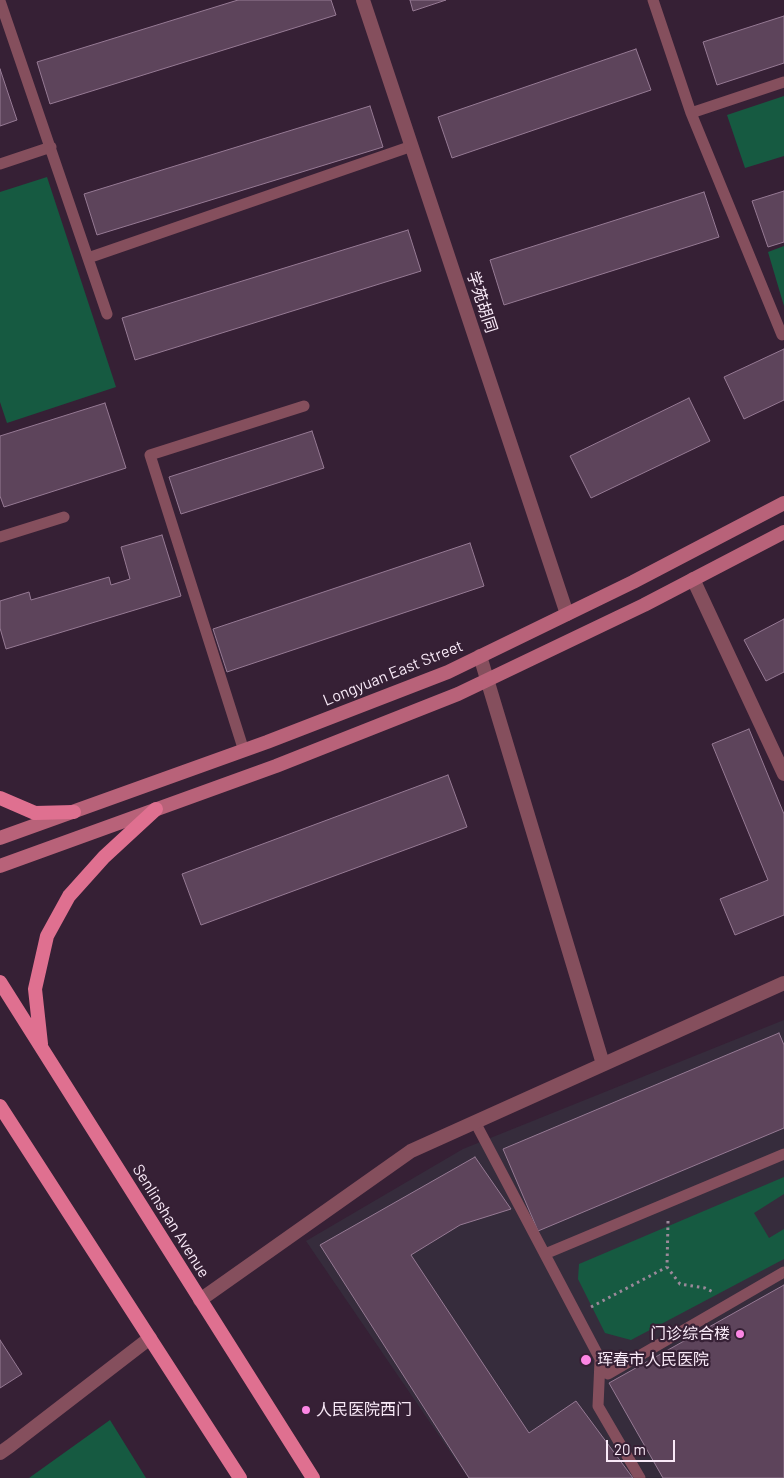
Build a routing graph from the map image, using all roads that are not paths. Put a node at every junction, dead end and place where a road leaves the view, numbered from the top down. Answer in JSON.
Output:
{"nodes":[{"id":1,"x":0,"y":0,"type":"edge"},
{"id":2,"x":363,"y":0,"type":"edge"},
{"id":3,"x":652,"y":0,"type":"edge"},
{"id":4,"x":784,"y":82,"type":"edge"},
{"id":5,"x":691,"y":113,"type":"junction"},
{"id":6,"x":412,"y":146,"type":"junction"},
{"id":7,"x":50,"y":147,"type":"junction"},
{"id":8,"x":0,"y":164,"type":"edge"},
{"id":9,"x":88,"y":258,"type":"junction"},
{"id":10,"x":107,"y":314,"type":"dead end"},
{"id":11,"x":782,"y":335,"type":"dead end"},
{"id":12,"x":304,"y":406,"type":"dead end"},
{"id":13,"x":784,"y":503,"type":"edge"},
{"id":14,"x":64,"y":517,"type":"dead end"},
{"id":15,"x":784,"y":532,"type":"edge"},
{"id":16,"x":0,"y":538,"type":"edge"},
{"id":17,"x":693,"y":579,"type":"junction"},
{"id":18,"x":567,"y":614,"type":"junction"},
{"id":19,"x":480,"y":656,"type":"junction"},
{"id":20,"x":487,"y":680,"type":"junction"},
{"id":21,"x":244,"y":751,"type":"junction"},
{"id":22,"x":784,"y":774,"type":"edge"},
{"id":23,"x":0,"y":798,"type":"edge"},
{"id":24,"x":156,"y":809,"type":"junction"},
{"id":25,"x":74,"y":812,"type":"junction"},
{"id":26,"x":0,"y":838,"type":"edge"},
{"id":27,"x":0,"y":866,"type":"edge"},
{"id":28,"x":0,"y":982,"type":"edge"},
{"id":29,"x":784,"y":984,"type":"edge"},
{"id":30,"x":41,"y":1047,"type":"junction"},
{"id":31,"x":604,"y":1064,"type":"junction"},
{"id":32,"x":0,"y":1106,"type":"edge"},
{"id":33,"x":475,"y":1122,"type":"junction"},
{"id":34,"x":784,"y":1154,"type":"edge"},
{"id":35,"x":545,"y":1254,"type":"junction"},
{"id":36,"x":784,"y":1272,"type":"edge"},
{"id":37,"x":200,"y":1300,"type":"junction"},
{"id":38,"x":150,"y":1338,"type":"junction"},
{"id":39,"x":600,"y":1359,"type":"junction"},
{"id":40,"x":0,"y":1453,"type":"edge"},
{"id":41,"x":240,"y":1478,"type":"edge"},
{"id":42,"x":313,"y":1478,"type":"edge"},
{"id":43,"x":640,"y":1478,"type":"edge"}],
"edges":[{"from":1,"to":7,"type":"lane"},
{"from":2,"to":6,"type":"street","name":"学苑胡同"},
{"from":3,"to":5,"type":"lane"},
{"from":4,"to":5,"type":"lane"},
{"from":5,"to":11,"type":"lane"},
{"from":6,"to":9,"type":"lane"},
{"from":6,"to":18,"type":"street","name":"学苑胡同"},
{"from":7,"to":8,"type":"lane"},
{"from":7,"to":9,"type":"lane"},
{"from":9,"to":10,"type":"lane"},
{"from":12,"to":21,"type":"lane"},
{"from":13,"to":18,"type":"main road","name":"Longyuan East Street"},
{"from":14,"to":16,"type":"lane"},
{"from":15,"to":17,"type":"main road"},
{"from":17,"to":20,"type":"main road"},
{"from":17,"to":22,"type":"street"},
{"from":18,"to":19,"type":"main road","name":"Longyuan East Street"},
{"from":19,"to":20,"type":"street"},
{"from":19,"to":21,"type":"main road","name":"Longyuan East Street"},
{"from":20,"to":24,"type":"main road"},
{"from":20,"to":31,"type":"street"},
{"from":21,"to":25,"type":"main road","name":"Longyuan East Street"},
{"from":23,"to":25,"type":"main road"},
{"from":24,"to":27,"type":"main road"},
{"from":24,"to":30,"type":"main road"},
{"from":25,"to":26,"type":"main road","name":"Longyuan East Street"},
{"from":28,"to":30,"type":"main road","name":"Senlinshan Avenue"},
{"from":29,"to":31,"type":"street"},
{"from":30,"to":37,"type":"main road","name":"Senlinshan Avenue"},
{"from":31,"to":33,"type":"street"},
{"from":32,"to":38,"type":"main road"},
{"from":33,"to":35,"type":"lane"},
{"from":33,"to":37,"type":"street"},
{"from":34,"to":35,"type":"lane"},
{"from":35,"to":39,"type":"lane"},
{"from":36,"to":39,"type":"lane"},
{"from":37,"to":42,"type":"main road","name":"Senlinshan Avenue"},
{"from":38,"to":40,"type":"street"},
{"from":38,"to":41,"type":"main road"},
{"from":39,"to":43,"type":"lane"}]}
